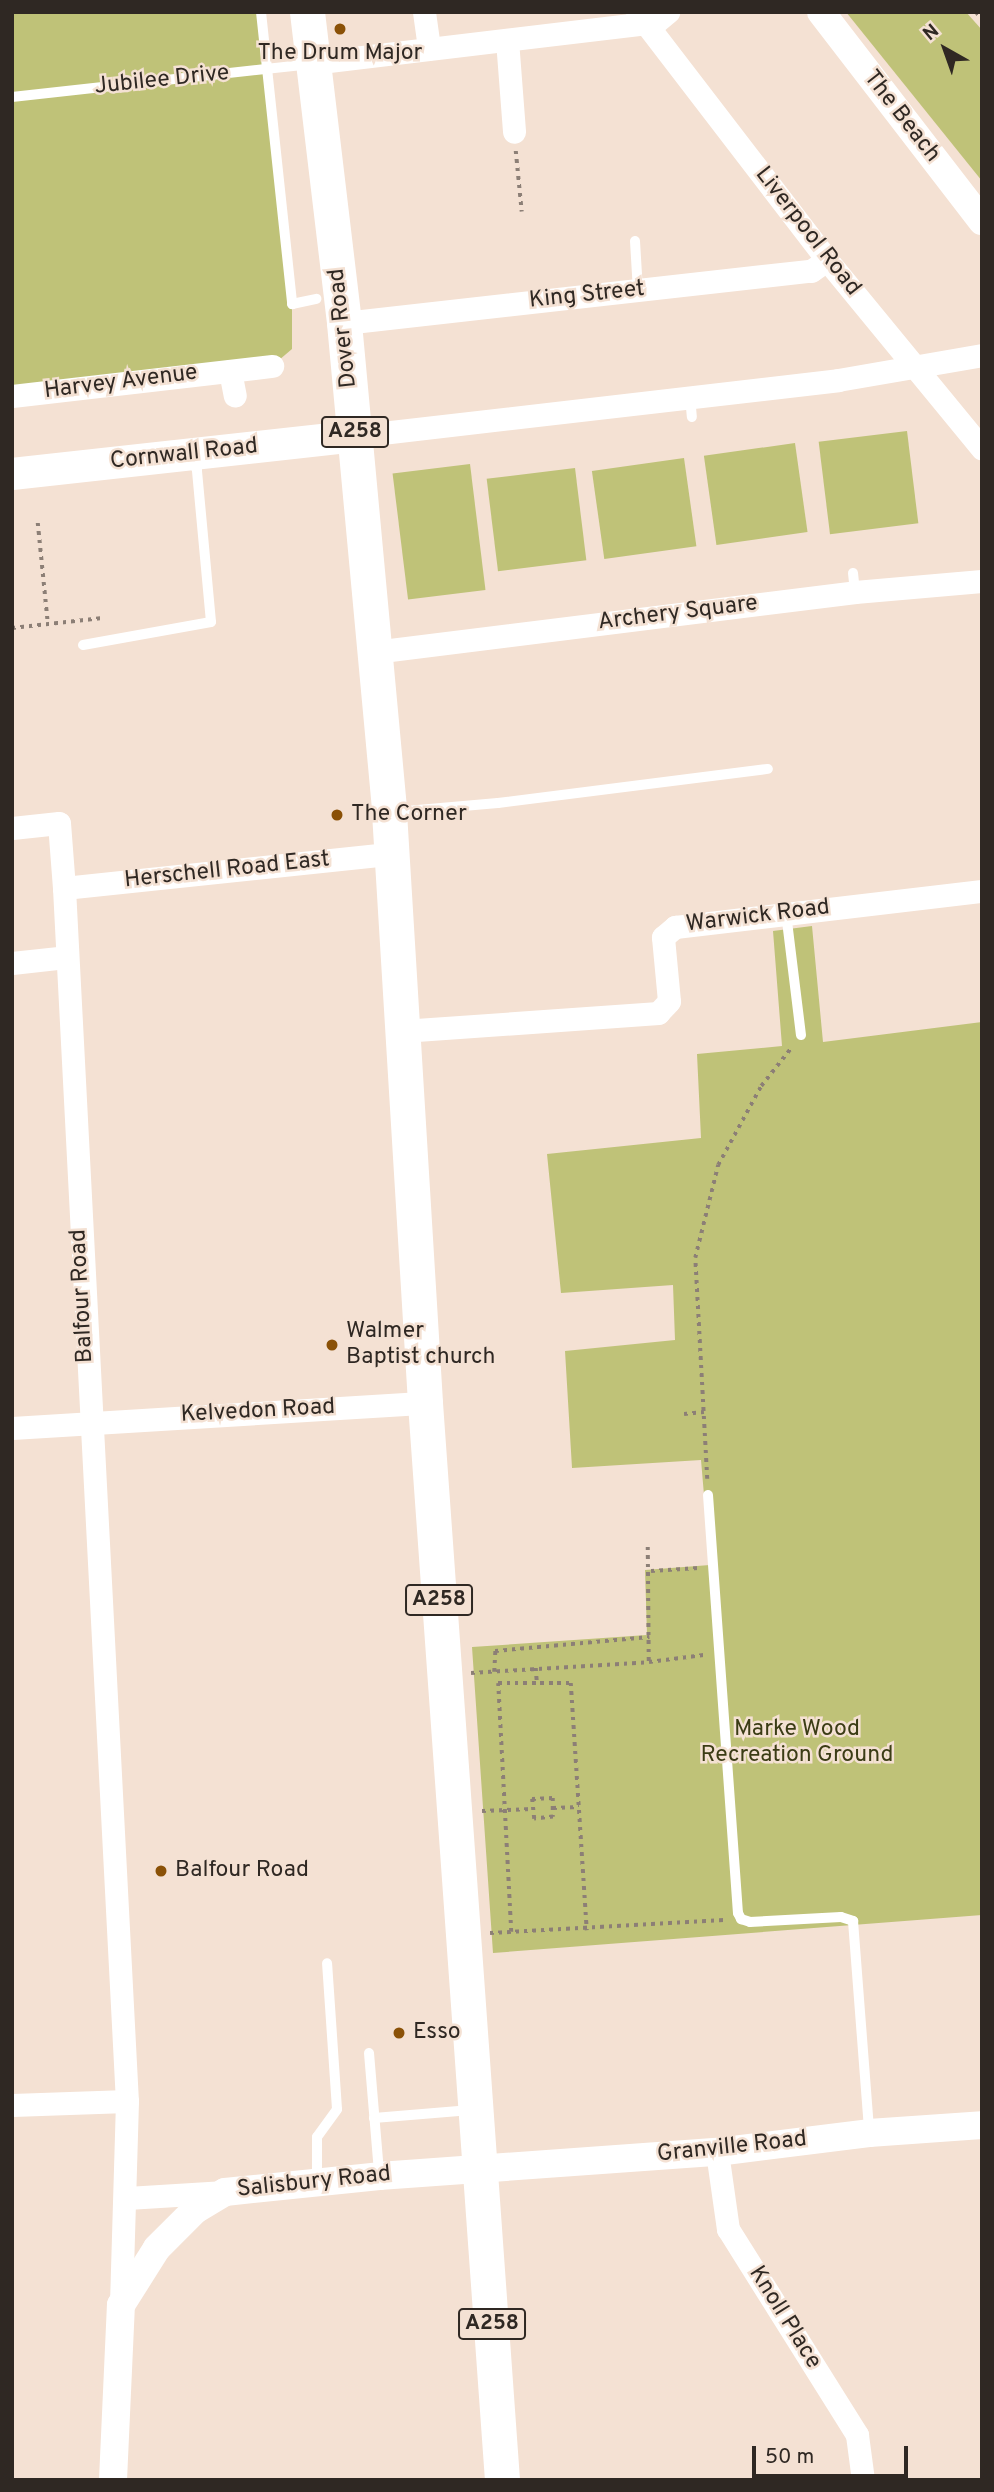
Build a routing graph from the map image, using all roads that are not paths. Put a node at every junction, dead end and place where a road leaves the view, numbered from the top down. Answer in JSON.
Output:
{"nodes":[{"id":1,"x":261,"y":12,"type":"edge"},
{"id":2,"x":307,"y":12,"type":"edge"},
{"id":3,"x":424,"y":12,"type":"edge"},
{"id":4,"x":668,"y":12,"type":"edge"},
{"id":5,"x":821,"y":12,"type":"edge"},
{"id":6,"x":641,"y":18,"type":"edge"},
{"id":7,"x":507,"y":40,"type":"junction"},
{"id":8,"x":429,"y":49,"type":"junction"},
{"id":9,"x":312,"y":63,"type":"junction"},
{"id":10,"x":267,"y":69,"type":"junction"},
{"id":11,"x":12,"y":97,"type":"edge"},
{"id":12,"x":514,"y":132,"type":"road end"},
{"id":13,"x":982,"y":221,"type":"edge"},
{"id":14,"x":635,"y":241,"type":"dead end"},
{"id":15,"x":827,"y":260,"type":"junction"},
{"id":16,"x":638,"y":291,"type":"junction"},
{"id":17,"x":316,"y":299,"type":"dead end"},
{"id":18,"x":344,"y":323,"type":"junction"},
{"id":19,"x":982,"y":355,"type":"edge"},
{"id":20,"x":913,"y":365,"type":"junction"},
{"id":21,"x":272,"y":366,"type":"dead end"},
{"id":22,"x":230,"y":371,"type":"junction"},
{"id":23,"x":12,"y":396,"type":"edge"},
{"id":24,"x":235,"y":396,"type":"dead end"},
{"id":25,"x":356,"y":436,"type":"junction"},
{"id":26,"x":982,"y":449,"type":"edge"},
{"id":27,"x":188,"y":454,"type":"junction"},
{"id":28,"x":12,"y":474,"type":"edge"},
{"id":29,"x":982,"y":580,"type":"edge"},
{"id":30,"x":83,"y":645,"type":"dead end"},
{"id":31,"x":374,"y":652,"type":"junction"},
{"id":32,"x":768,"y":769,"type":"dead end"},
{"id":33,"x":389,"y":812,"type":"junction"},
{"id":34,"x":12,"y":828,"type":"edge"},
{"id":35,"x":390,"y":853,"type":"junction"},
{"id":36,"x":64,"y":888,"type":"junction"},
{"id":37,"x":982,"y":891,"type":"edge"},
{"id":38,"x":786,"y":913,"type":"junction"},
{"id":39,"x":66,"y":957,"type":"junction"},
{"id":40,"x":12,"y":963,"type":"edge"},
{"id":41,"x":402,"y":1031,"type":"junction"},
{"id":42,"x":801,"y":1035,"type":"road end"},
{"id":43,"x":425,"y":1403,"type":"junction"},
{"id":44,"x":90,"y":1421,"type":"junction"},
{"id":45,"x":12,"y":1428,"type":"edge"},
{"id":46,"x":708,"y":1495,"type":"road end"},
{"id":47,"x":327,"y":1963,"type":"dead end"},
{"id":48,"x":369,"y":2053,"type":"dead end"},
{"id":49,"x":127,"y":2101,"type":"junction"},
{"id":50,"x":12,"y":2105,"type":"edge"},
{"id":51,"x":477,"y":2110,"type":"junction"},
{"id":52,"x":374,"y":2118,"type":"junction"},
{"id":53,"x":982,"y":2125,"type":"edge"},
{"id":54,"x":869,"y":2133,"type":"junction"},
{"id":55,"x":717,"y":2152,"type":"junction"},
{"id":56,"x":482,"y":2169,"type":"junction"},
{"id":57,"x":379,"y":2176,"type":"junction"},
{"id":58,"x":317,"y":2184,"type":"junction"},
{"id":59,"x":225,"y":2192,"type":"junction"},
{"id":60,"x":127,"y":2198,"type":"junction"},
{"id":61,"x":121,"y":2305,"type":"junction"},
{"id":62,"x":113,"y":2480,"type":"edge"},
{"id":63,"x":502,"y":2480,"type":"edge"},
{"id":64,"x":863,"y":2480,"type":"edge"}],
"edges":[{"from":1,"to":10,"type":"lane"},
{"from":2,"to":9,"type":"main road","name":"Dover Road","number":"A258"},
{"from":3,"to":8,"type":"street"},
{"from":4,"to":6,"type":"street"},
{"from":5,"to":13,"type":"street","name":"The Beach"},
{"from":6,"to":7,"type":"street"},
{"from":6,"to":15,"type":"street","name":"Liverpool Road"},
{"from":7,"to":8,"type":"street"},
{"from":7,"to":12,"type":"street"},
{"from":8,"to":9,"type":"street"},
{"from":9,"to":10,"type":"lane","name":"Jubilee Drive"},
{"from":9,"to":18,"type":"main road","name":"Dover Road","number":"A258"},
{"from":10,"to":11,"type":"lane","name":"Jubilee Drive"},
{"from":10,"to":17,"type":"lane"},
{"from":14,"to":16,"type":"lane"},
{"from":15,"to":16,"type":"street","name":"King Street"},
{"from":15,"to":20,"type":"street","name":"Liverpool Road"},
{"from":16,"to":18,"type":"street","name":"King Street"},
{"from":18,"to":25,"type":"main road","name":"Dover Road","number":"A258"},
{"from":19,"to":20,"type":"street"},
{"from":20,"to":25,"type":"street"},
{"from":20,"to":26,"type":"street","name":"Liverpool Road"},
{"from":21,"to":22,"type":"street","name":"Harvey Avenue"},
{"from":22,"to":23,"type":"street","name":"Harvey Avenue"},
{"from":22,"to":24,"type":"street","name":"Harvey Avenue"},
{"from":25,"to":27,"type":"main road","name":"Cornwall Road"},
{"from":25,"to":31,"type":"main road","name":"Dover Road","number":"A258"},
{"from":27,"to":28,"type":"main road","name":"Cornwall Road"},
{"from":27,"to":30,"type":"lane"},
{"from":29,"to":31,"type":"street","name":"Archery Square"},
{"from":31,"to":33,"type":"main road","name":"Dover Road","number":"A258"},
{"from":32,"to":33,"type":"lane"},
{"from":33,"to":35,"type":"main road","name":"Dover Road","number":"A258"},
{"from":34,"to":36,"type":"street","name":"Balfour Road"},
{"from":35,"to":36,"type":"street","name":"Herschell Road East"},
{"from":35,"to":41,"type":"main road","number":"A258"},
{"from":36,"to":39,"type":"street","name":"Balfour Road"},
{"from":37,"to":38,"type":"street","name":"Warwick Road"},
{"from":38,"to":41,"type":"street","name":"Warwick Road"},
{"from":38,"to":42,"type":"lane"},
{"from":39,"to":40,"type":"street"},
{"from":39,"to":44,"type":"street","name":"Balfour Road"},
{"from":41,"to":43,"type":"main road","number":"A258"},
{"from":43,"to":44,"type":"street","name":"Kelvedon Road"},
{"from":43,"to":51,"type":"main road","number":"A258"},
{"from":44,"to":45,"type":"street","name":"Kelvedon Road"},
{"from":44,"to":49,"type":"street","name":"Balfour Road"},
{"from":46,"to":54,"type":"lane"},
{"from":47,"to":58,"type":"lane"},
{"from":48,"to":52,"type":"lane"},
{"from":49,"to":50,"type":"street"},
{"from":49,"to":60,"type":"street","name":"Balfour Road"},
{"from":51,"to":52,"type":"lane"},
{"from":51,"to":56,"type":"main road","number":"A258"},
{"from":52,"to":57,"type":"lane"},
{"from":53,"to":54,"type":"street","name":"Granville Road"},
{"from":54,"to":55,"type":"street","name":"Granville Road"},
{"from":55,"to":56,"type":"street","name":"Granville Road"},
{"from":55,"to":64,"type":"street","name":"Knoll Place"},
{"from":56,"to":57,"type":"street","name":"Salisbury Road"},
{"from":56,"to":63,"type":"main road","number":"A258"},
{"from":57,"to":58,"type":"street","name":"Salisbury Road"},
{"from":58,"to":59,"type":"street","name":"Salisbury Road"},
{"from":59,"to":60,"type":"street"},
{"from":59,"to":61,"type":"street","name":"Salisbury Road"},
{"from":60,"to":61,"type":"street","name":"Balfour Road"},
{"from":61,"to":62,"type":"street"}]}
